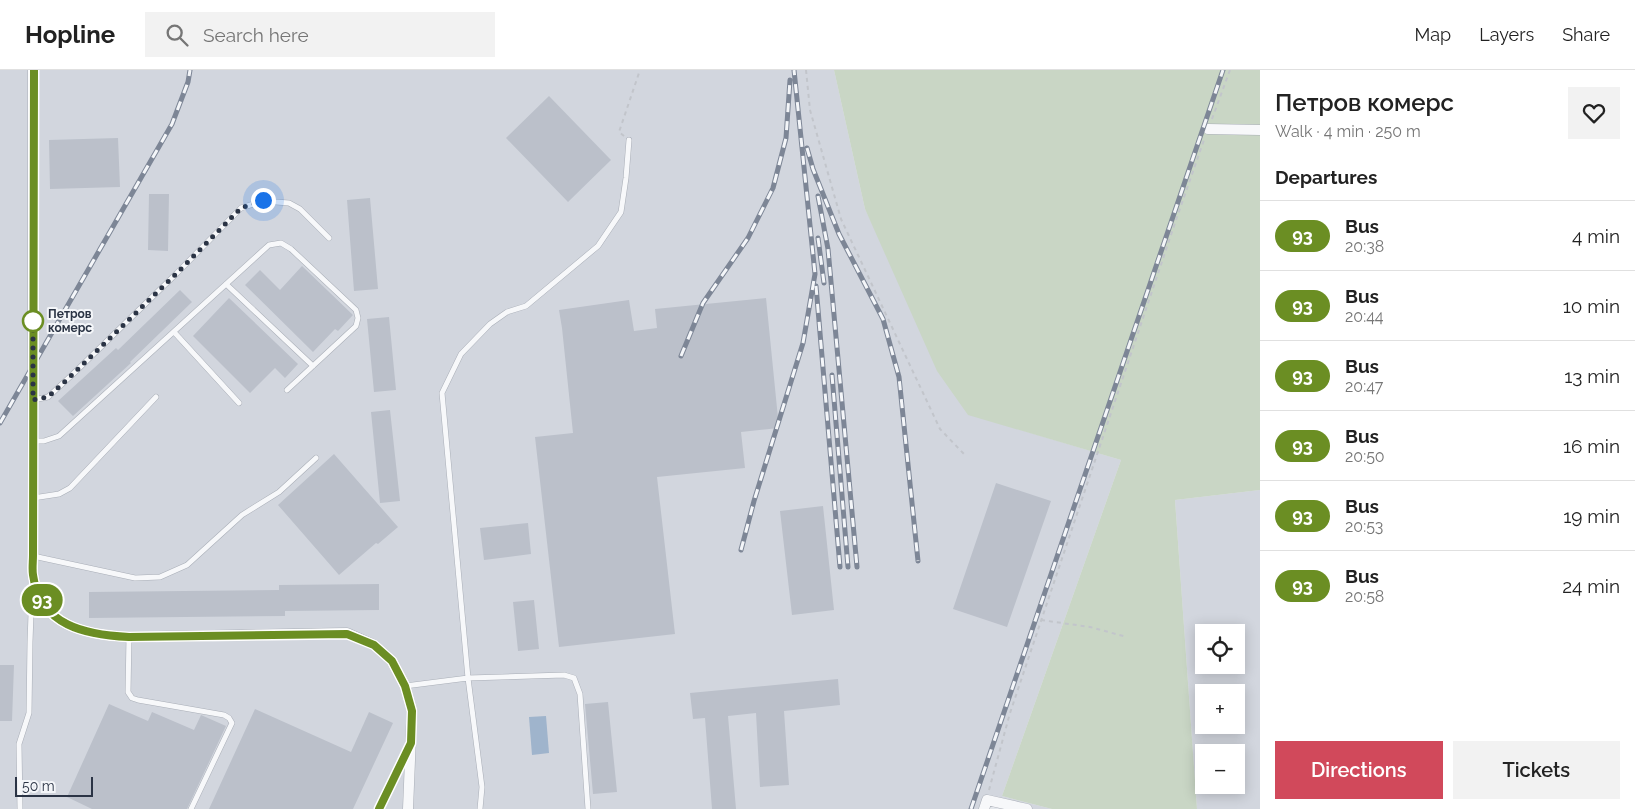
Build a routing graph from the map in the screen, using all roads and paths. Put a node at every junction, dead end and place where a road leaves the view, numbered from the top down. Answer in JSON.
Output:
{"nodes":[{"id":1,"x":34,"y":70,"type":"edge"},
{"id":2,"x":640,"y":70,"type":"edge"},
{"id":3,"x":806,"y":70,"type":"edge"},
{"id":4,"x":1230,"y":70,"type":"edge"},
{"id":5,"x":1208,"y":129,"type":"junction"},
{"id":6,"x":1260,"y":130,"type":"edge"},
{"id":7,"x":629,"y":140,"type":"joint"},
{"id":8,"x":328,"y":238,"type":"dead end"},
{"id":9,"x":226,"y":284,"type":"junction"},
{"id":10,"x":174,"y":332,"type":"junction"},
{"id":11,"x":313,"y":366,"type":"junction"},
{"id":12,"x":288,"y":390,"type":"dead end"},
{"id":13,"x":156,"y":397,"type":"dead end"},
{"id":14,"x":33,"y":400,"type":"junction"},
{"id":15,"x":239,"y":403,"type":"dead end"},
{"id":16,"x":33,"y":441,"type":"junction"},
{"id":17,"x":964,"y":454,"type":"dead end"},
{"id":18,"x":316,"y":458,"type":"dead end"},
{"id":19,"x":33,"y":498,"type":"junction"},
{"id":20,"x":33,"y":555,"type":"junction"},
{"id":21,"x":33,"y":576,"type":"junction"},
{"id":22,"x":1041,"y":620,"type":"junction"},
{"id":23,"x":129,"y":637,"type":"junction"},
{"id":24,"x":1127,"y":637,"type":"dead end"},
{"id":25,"x":468,"y":678,"type":"junction"},
{"id":26,"x":405,"y":686,"type":"junction"},
{"id":27,"x":411,"y":743,"type":"junction"},
{"id":28,"x":985,"y":804,"type":"edge"},
{"id":29,"x":20,"y":809,"type":"edge"},
{"id":30,"x":191,"y":809,"type":"edge"},
{"id":31,"x":379,"y":809,"type":"edge"},
{"id":32,"x":408,"y":809,"type":"edge"},
{"id":33,"x":480,"y":809,"type":"edge"},
{"id":34,"x":588,"y":809,"type":"edge"},
{"id":35,"x":1027,"y":809,"type":"edge"}],
"edges":[{"from":1,"to":14,"type":"street"},
{"from":2,"to":7,"type":"path"},
{"from":3,"to":17,"type":"path"},
{"from":4,"to":5,"type":"path"},
{"from":5,"to":6,"type":"street"},
{"from":5,"to":22,"type":"path"},
{"from":7,"to":25,"type":"lane"},
{"from":8,"to":14,"type":"lane"},
{"from":9,"to":10,"type":"lane"},
{"from":9,"to":11,"type":"lane"},
{"from":9,"to":11,"type":"lane"},
{"from":10,"to":15,"type":"lane"},
{"from":10,"to":16,"type":"lane"},
{"from":11,"to":12,"type":"lane"},
{"from":13,"to":19,"type":"lane"},
{"from":14,"to":16,"type":"street"},
{"from":16,"to":19,"type":"street"},
{"from":18,"to":20,"type":"lane"},
{"from":19,"to":20,"type":"street"},
{"from":20,"to":21,"type":"street"},
{"from":21,"to":23,"type":"street"},
{"from":21,"to":29,"type":"lane"},
{"from":22,"to":24,"type":"path"},
{"from":22,"to":28,"type":"path"},
{"from":23,"to":26,"type":"street"},
{"from":23,"to":30,"type":"lane"},
{"from":25,"to":26,"type":"lane"},
{"from":25,"to":33,"type":"lane"},
{"from":25,"to":34,"type":"lane"},
{"from":26,"to":27,"type":"street"},
{"from":27,"to":31,"type":"lane"},
{"from":27,"to":32,"type":"street"},
{"from":28,"to":35,"type":"street"}]}
